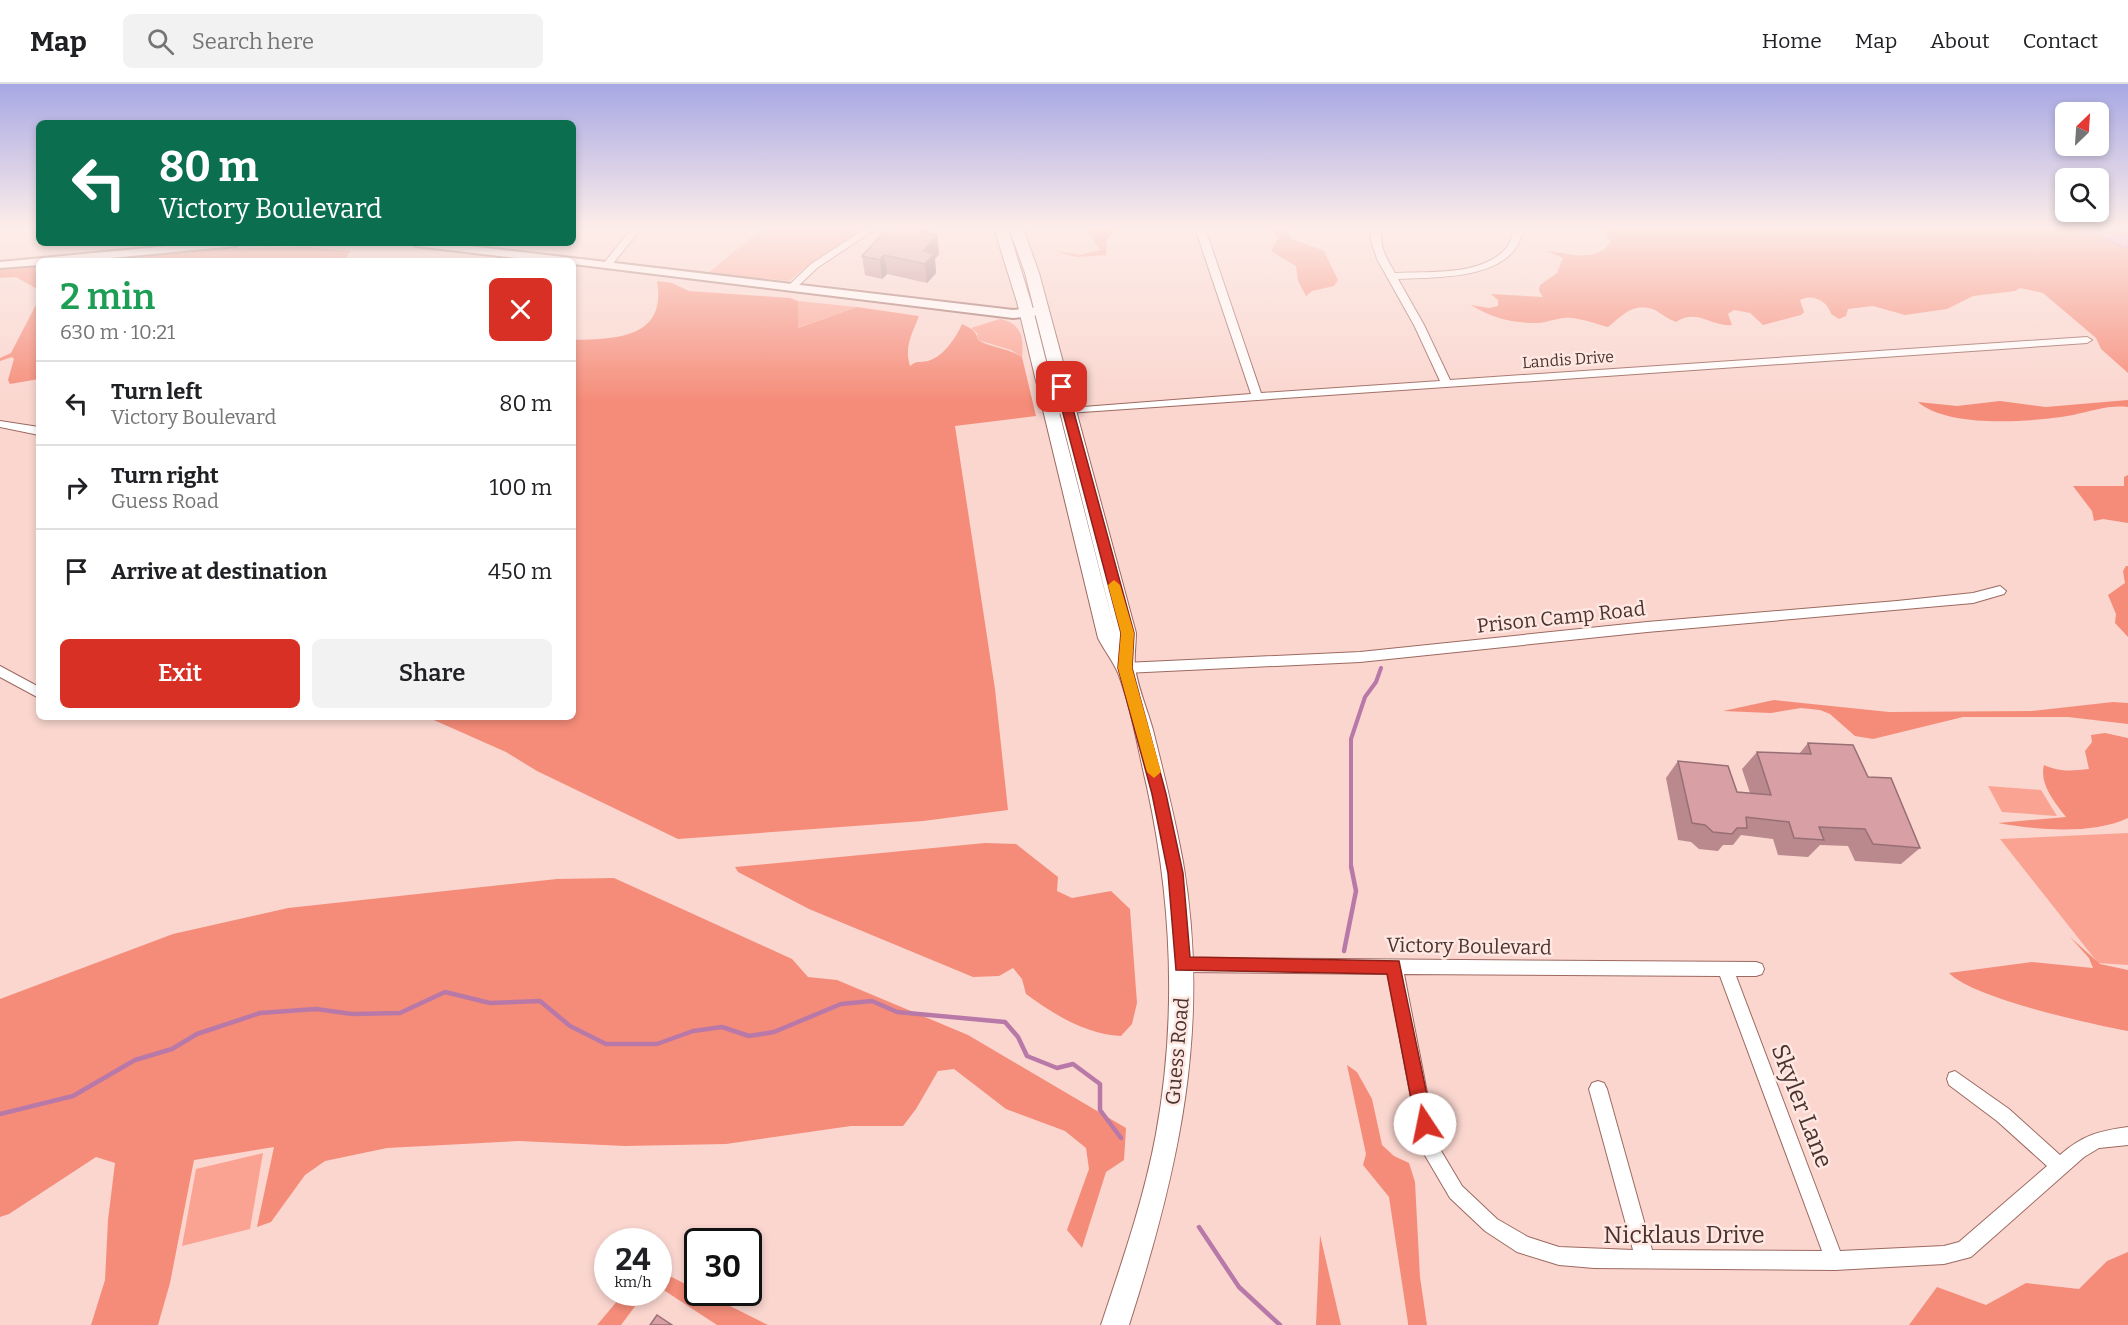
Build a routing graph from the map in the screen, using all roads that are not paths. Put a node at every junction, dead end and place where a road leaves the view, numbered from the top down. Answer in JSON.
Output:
{"nodes":[{"id":1,"x":774,"y":286,"type":"edge"},
{"id":2,"x":793,"y":286,"type":"edge"},
{"id":3,"x":1024,"y":286,"type":"edge"},
{"id":4,"x":1028,"y":286,"type":"edge"},
{"id":5,"x":1220,"y":286,"type":"edge"},
{"id":6,"x":1397,"y":286,"type":"edge"},
{"id":7,"x":791,"y":288,"type":"junction"},
{"id":8,"x":1034,"y":312,"type":"junction"},
{"id":9,"x":2087,"y":340,"type":"dead end"},
{"id":10,"x":1446,"y":383,"type":"junction"},
{"id":11,"x":1257,"y":396,"type":"junction"},
{"id":12,"x":1059,"y":412,"type":"junction"},
{"id":13,"x":0,"y":424,"type":"edge"},
{"id":14,"x":36,"y":430,"type":"edge"},
{"id":15,"x":2000,"y":591,"type":"dead end"},
{"id":16,"x":1125,"y":668,"type":"junction"},
{"id":17,"x":0,"y":671,"type":"edge"},
{"id":18,"x":36,"y":691,"type":"edge"},
{"id":19,"x":1182,"y":965,"type":"junction"},
{"id":20,"x":1394,"y":966,"type":"junction"},
{"id":21,"x":1725,"y":969,"type":"junction"},
{"id":22,"x":1756,"y":969,"type":"dead end"},
{"id":23,"x":1955,"y":1079,"type":"dead end"},
{"id":24,"x":1598,"y":1089,"type":"dead end"},
{"id":25,"x":2128,"y":1136,"type":"edge"},
{"id":26,"x":2060,"y":1166,"type":"junction"},
{"id":27,"x":1645,"y":1259,"type":"junction"},
{"id":28,"x":1835,"y":1261,"type":"junction"},
{"id":29,"x":1115,"y":1325,"type":"edge"}],
"edges":[{"from":1,"to":7,"type":"street"},
{"from":2,"to":7,"type":"street"},
{"from":3,"to":8,"type":"main road","name":"Guess Road"},
{"from":4,"to":8,"type":"main road","name":"Guess Road"},
{"from":5,"to":11,"type":"street"},
{"from":6,"to":10,"type":"street"},
{"from":7,"to":8,"type":"street"},
{"from":8,"to":12,"type":"main road","name":"Guess Road"},
{"from":9,"to":10,"type":"street","name":"Landis Drive"},
{"from":10,"to":11,"type":"street","name":"Landis Drive"},
{"from":11,"to":12,"type":"street","name":"Landis Drive"},
{"from":12,"to":16,"type":"main road","name":"Guess Road"},
{"from":13,"to":14,"type":"street"},
{"from":15,"to":16,"type":"street","name":"Prison Camp Road"},
{"from":16,"to":19,"type":"main road","name":"Guess Road"},
{"from":17,"to":18,"type":"street"},
{"from":19,"to":20,"type":"street","name":"Victory Boulevard"},
{"from":19,"to":29,"type":"main road","name":"Guess Road"},
{"from":20,"to":21,"type":"street","name":"Victory Boulevard"},
{"from":20,"to":27,"type":"street","name":"Nicklaus Drive"},
{"from":21,"to":22,"type":"street","name":"Victory Boulevard"},
{"from":21,"to":28,"type":"street","name":"Skyler Lane"},
{"from":23,"to":26,"type":"street"},
{"from":24,"to":27,"type":"street"},
{"from":25,"to":26,"type":"street","name":"Nicklaus Drive"},
{"from":26,"to":28,"type":"street","name":"Nicklaus Drive"},
{"from":27,"to":28,"type":"street","name":"Nicklaus Drive"}]}
